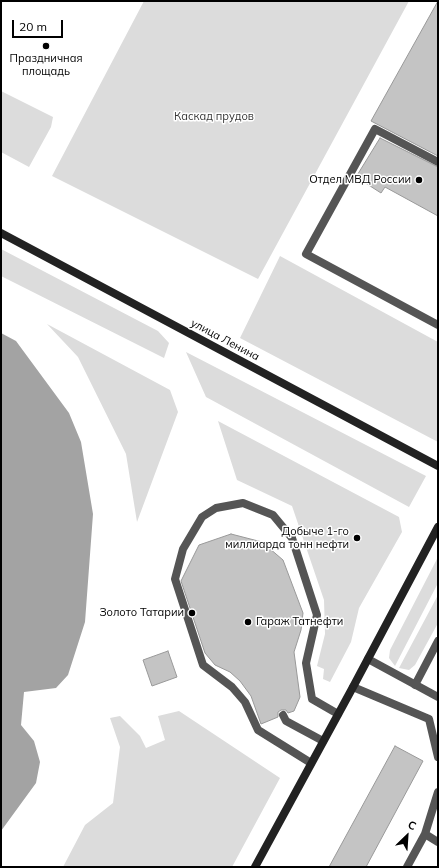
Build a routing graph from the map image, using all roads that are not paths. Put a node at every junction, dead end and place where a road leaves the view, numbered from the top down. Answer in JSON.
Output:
{"nodes":[{"id":1,"x":438,"y":162,"type":"edge"},
{"id":2,"x":1,"y":233,"type":"edge"},
{"id":3,"x":438,"y":325,"type":"edge"},
{"id":4,"x":438,"y":466,"type":"edge"},
{"id":5,"x":438,"y":527,"type":"edge"},
{"id":6,"x":438,"y":641,"type":"edge"},
{"id":7,"x":368,"y":659,"type":"junction"},
{"id":8,"x":415,"y":685,"type":"junction"},
{"id":9,"x":353,"y":687,"type":"junction"},
{"id":10,"x":438,"y":697,"type":"edge"},
{"id":11,"x":338,"y":714,"type":"junction"},
{"id":12,"x":284,"y":715,"type":"dead end"},
{"id":13,"x":323,"y":741,"type":"junction"},
{"id":14,"x":438,"y":757,"type":"edge"},
{"id":15,"x":311,"y":763,"type":"junction"},
{"id":16,"x":438,"y":792,"type":"edge"},
{"id":17,"x":425,"y":834,"type":"junction"},
{"id":18,"x":438,"y":842,"type":"edge"},
{"id":19,"x":255,"y":867,"type":"edge"},
{"id":20,"x":407,"y":867,"type":"edge"}],
"edges":[{"from":1,"to":3,"type":"lane"},
{"from":2,"to":4,"type":"main road","name":"улица Ленина"},
{"from":5,"to":7,"type":"main road"},
{"from":6,"to":8,"type":"lane"},
{"from":7,"to":8,"type":"lane"},
{"from":7,"to":9,"type":"main road"},
{"from":8,"to":10,"type":"lane"},
{"from":9,"to":11,"type":"main road"},
{"from":9,"to":14,"type":"lane"},
{"from":11,"to":13,"type":"main road"},
{"from":11,"to":15,"type":"lane"},
{"from":12,"to":13,"type":"lane"},
{"from":13,"to":15,"type":"main road"},
{"from":15,"to":19,"type":"main road"},
{"from":16,"to":17,"type":"lane"},
{"from":17,"to":18,"type":"lane"},
{"from":17,"to":20,"type":"lane"}]}
